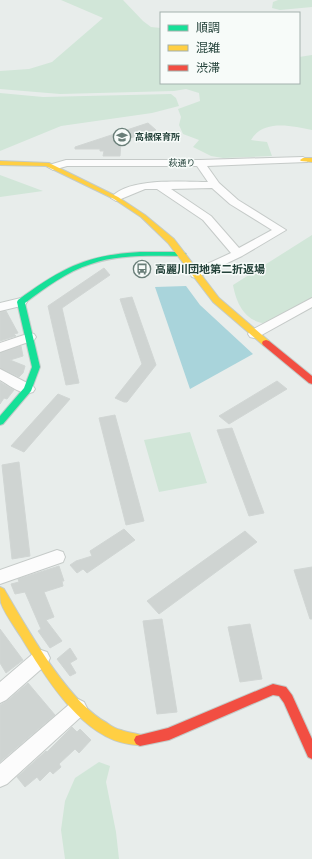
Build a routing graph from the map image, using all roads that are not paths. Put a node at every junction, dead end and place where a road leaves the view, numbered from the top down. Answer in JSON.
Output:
{"nodes":[{"id":1,"x":307,"y":160,"type":"edge"},
{"id":2,"x":0,"y":163,"type":"edge"},
{"id":3,"x":200,"y":163,"type":"junction"},
{"id":4,"x":53,"y":167,"type":"junction"},
{"id":5,"x":158,"y":185,"type":"junction"},
{"id":6,"x":214,"y":185,"type":"junction"},
{"id":7,"x":116,"y":198,"type":"junction"},
{"id":8,"x":182,"y":254,"type":"junction"},
{"id":9,"x":238,"y":254,"type":"junction"},
{"id":10,"x":196,"y":274,"type":"junction"},
{"id":11,"x":21,"y":302,"type":"junction"},
{"id":12,"x":312,"y":302,"type":"edge"},
{"id":13,"x":0,"y":307,"type":"edge"},
{"id":14,"x":254,"y":334,"type":"junction"},
{"id":15,"x":30,"y":338,"type":"junction"},
{"id":16,"x":0,"y":348,"type":"edge"},
{"id":17,"x":0,"y":374,"type":"edge"},
{"id":18,"x":312,"y":381,"type":"edge"},
{"id":19,"x":28,"y":389,"type":"junction"},
{"id":20,"x":0,"y":422,"type":"edge"},
{"id":21,"x":57,"y":557,"type":"dead end"},
{"id":22,"x":0,"y":576,"type":"edge"},
{"id":23,"x":0,"y":592,"type":"edge"},
{"id":24,"x":41,"y":658,"type":"junction"},
{"id":25,"x":0,"y":694,"type":"edge"},
{"id":26,"x":78,"y":708,"type":"junction"},
{"id":27,"x":312,"y":753,"type":"edge"},
{"id":28,"x":0,"y":777,"type":"edge"}],
"edges":[{"from":1,"to":3,"type":"street","name":"萩通り"},
{"from":2,"to":4,"type":"street"},
{"from":3,"to":4,"type":"street","name":"萩通り"},
{"from":3,"to":6,"type":"street"},
{"from":4,"to":7,"type":"street"},
{"from":5,"to":6,"type":"street"},
{"from":5,"to":7,"type":"street"},
{"from":5,"to":9,"type":"street"},
{"from":6,"to":9,"type":"street"},
{"from":7,"to":8,"type":"street"},
{"from":8,"to":10,"type":"street"},
{"from":8,"to":11,"type":"street"},
{"from":9,"to":10,"type":"street"},
{"from":10,"to":14,"type":"street"},
{"from":11,"to":13,"type":"street"},
{"from":11,"to":15,"type":"street"},
{"from":12,"to":14,"type":"street"},
{"from":14,"to":18,"type":"street"},
{"from":15,"to":16,"type":"street"},
{"from":15,"to":19,"type":"street"},
{"from":17,"to":19,"type":"street"},
{"from":19,"to":20,"type":"street"},
{"from":21,"to":22,"type":"street"},
{"from":23,"to":24,"type":"street"},
{"from":24,"to":25,"type":"street"},
{"from":24,"to":26,"type":"street"},
{"from":26,"to":27,"type":"street"},
{"from":26,"to":28,"type":"street"}]}
